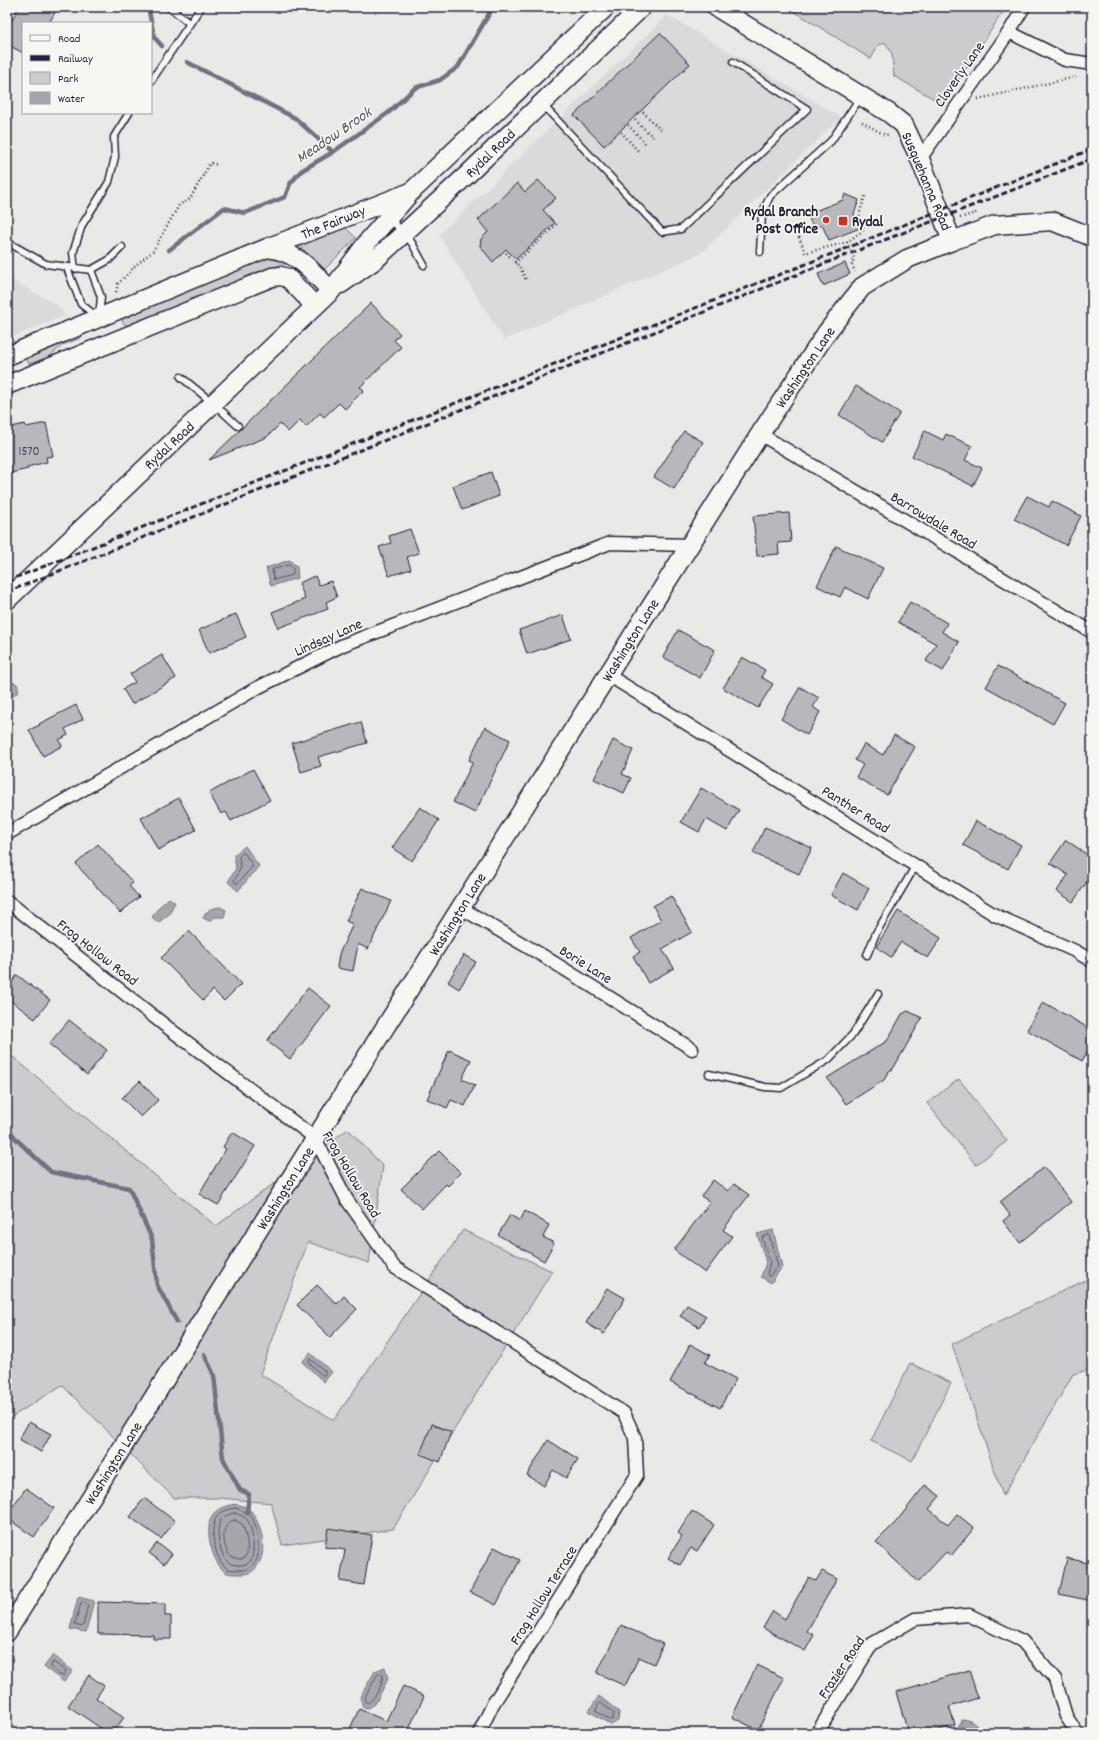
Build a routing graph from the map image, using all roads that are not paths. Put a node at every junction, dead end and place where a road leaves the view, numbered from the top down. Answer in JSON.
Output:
{"nodes":[{"id":1,"x":169,"y":7,"type":"edge"},
{"id":2,"x":201,"y":7,"type":"edge"},
{"id":3,"x":606,"y":7,"type":"edge"},
{"id":4,"x":642,"y":7,"type":"edge"},
{"id":5,"x":716,"y":7,"type":"edge"},
{"id":6,"x":741,"y":7,"type":"edge"},
{"id":7,"x":1024,"y":7,"type":"edge"},
{"id":8,"x":189,"y":23,"type":"junction"},
{"id":9,"x":749,"y":28,"type":"junction"},
{"id":10,"x":1009,"y":32,"type":"junction"},
{"id":11,"x":733,"y":62,"type":"dead end"},
{"id":12,"x":1092,"y":64,"type":"edge"},
{"id":13,"x":152,"y":79,"type":"edge"},
{"id":14,"x":861,"y":97,"type":"junction"},
{"id":15,"x":541,"y":104,"type":"junction"},
{"id":16,"x":128,"y":114,"type":"edge"},
{"id":17,"x":920,"y":159,"type":"junction"},
{"id":18,"x":411,"y":192,"type":"junction"},
{"id":19,"x":389,"y":217,"type":"junction"},
{"id":20,"x":403,"y":234,"type":"junction"},
{"id":21,"x":1092,"y":237,"type":"edge"},
{"id":22,"x":952,"y":241,"type":"junction"},
{"id":23,"x":7,"y":242,"type":"edge"},
{"id":24,"x":122,"y":247,"type":"dead end"},
{"id":25,"x":267,"y":248,"type":"junction"},
{"id":26,"x":760,"y":252,"type":"dead end"},
{"id":27,"x":424,"y":265,"type":"dead end"},
{"id":28,"x":67,"y":268,"type":"junction"},
{"id":29,"x":75,"y":269,"type":"junction"},
{"id":30,"x":91,"y":270,"type":"junction"},
{"id":31,"x":331,"y":291,"type":"junction"},
{"id":32,"x":315,"y":306,"type":"junction"},
{"id":33,"x":99,"y":318,"type":"junction"},
{"id":34,"x":109,"y":344,"type":"junction"},
{"id":35,"x":7,"y":356,"type":"edge"},
{"id":36,"x":181,"y":378,"type":"dead end"},
{"id":37,"x":7,"y":385,"type":"edge"},
{"id":38,"x":213,"y":403,"type":"junction"},
{"id":39,"x":238,"y":426,"type":"dead end"},
{"id":40,"x":760,"y":434,"type":"junction"},
{"id":41,"x":690,"y":545,"type":"junction"},
{"id":42,"x":7,"y":600,"type":"edge"},
{"id":43,"x":1092,"y":632,"type":"edge"},
{"id":44,"x":608,"y":675,"type":"junction"},
{"id":45,"x":7,"y":834,"type":"edge"},
{"id":46,"x":916,"y":865,"type":"junction"},
{"id":47,"x":7,"y":901,"type":"edge"},
{"id":48,"x":461,"y":908,"type":"junction"},
{"id":49,"x":866,"y":955,"type":"dead end"},
{"id":50,"x":1092,"y":961,"type":"edge"},
{"id":51,"x":878,"y":994,"type":"dead end"},
{"id":52,"x":692,"y":1050,"type":"dead end"},
{"id":53,"x":710,"y":1074,"type":"dead end"},
{"id":54,"x":315,"y":1138,"type":"junction"},
{"id":55,"x":637,"y":1475,"type":"joint"},
{"id":56,"x":7,"y":1632,"type":"edge"},
{"id":57,"x":479,"y":1733,"type":"edge"},
{"id":58,"x":817,"y":1733,"type":"edge"},
{"id":59,"x":1077,"y":1733,"type":"edge"}],
"edges":[{"from":1,"to":8,"type":"lane"},
{"from":2,"to":8,"type":"lane"},
{"from":3,"to":18,"type":"main road","name":"The Fairway"},
{"from":4,"to":15,"type":"main road","name":"Rydal Road"},
{"from":5,"to":9,"type":"main road","name":"Susquehanna Road"},
{"from":6,"to":9,"type":"main road"},
{"from":7,"to":10,"type":"street","name":"Cloverly Lane"},
{"from":8,"to":13,"type":"lane"},
{"from":9,"to":14,"type":"main road","name":"Susquehanna Road"},
{"from":10,"to":12,"type":"street"},
{"from":10,"to":17,"type":"street","name":"Cloverly Lane"},
{"from":11,"to":15,"type":"lane"},
{"from":14,"to":17,"type":"main road","name":"Susquehanna Road"},
{"from":14,"to":26,"type":"lane"},
{"from":15,"to":20,"type":"main road","name":"Rydal Road"},
{"from":16,"to":29,"type":"lane"},
{"from":17,"to":22,"type":"main road","name":"Susquehanna Road"},
{"from":18,"to":19,"type":"main road","name":"Rydal Road"},
{"from":18,"to":25,"type":"main road","name":"The Fairway"},
{"from":19,"to":20,"type":"lane"},
{"from":19,"to":31,"type":"main road","name":"Rydal Road"},
{"from":20,"to":27,"type":"lane"},
{"from":20,"to":31,"type":"main road","name":"Rydal Road"},
{"from":21,"to":22,"type":"main road","name":"Susquehanna Road"},
{"from":22,"to":40,"type":"main road","name":"Washington Lane"},
{"from":23,"to":28,"type":"lane"},
{"from":24,"to":30,"type":"lane"},
{"from":25,"to":31,"type":"main road"},
{"from":25,"to":33,"type":"main road","name":"The Fairway"},
{"from":28,"to":29,"type":"lane"},
{"from":28,"to":33,"type":"lane"},
{"from":29,"to":30,"type":"lane"},
{"from":30,"to":33,"type":"lane"},
{"from":31,"to":32,"type":"main road","name":"Rydal Road"},
{"from":32,"to":34,"type":"main road"},
{"from":32,"to":38,"type":"main road","name":"Rydal Road"},
{"from":33,"to":34,"type":"main road"},
{"from":33,"to":35,"type":"main road","name":"The Fairway"},
{"from":34,"to":37,"type":"main road"},
{"from":36,"to":38,"type":"lane"},
{"from":38,"to":39,"type":"lane"},
{"from":38,"to":42,"type":"main road","name":"Rydal Road"},
{"from":40,"to":41,"type":"main road","name":"Washington Lane"},
{"from":40,"to":43,"type":"street","name":"Barrowdale Road"},
{"from":41,"to":44,"type":"main road","name":"Washington Lane"},
{"from":41,"to":45,"type":"street","name":"Lindsay Lane"},
{"from":44,"to":46,"type":"street","name":"Panther Road"},
{"from":44,"to":48,"type":"main road","name":"Washington Lane"},
{"from":46,"to":49,"type":"lane"},
{"from":46,"to":50,"type":"street","name":"Panther Road"},
{"from":47,"to":54,"type":"street","name":"Frog Hollow Road"},
{"from":48,"to":52,"type":"street","name":"Borie Lane"},
{"from":48,"to":54,"type":"main road","name":"Washington Lane"},
{"from":51,"to":53,"type":"lane"},
{"from":54,"to":55,"type":"street","name":"Frog Hollow Road"},
{"from":54,"to":56,"type":"main road","name":"Washington Lane"},
{"from":55,"to":57,"type":"street","name":"Frog Hollow Terrace"},
{"from":58,"to":59,"type":"street","name":"Frazier Road"}]}
